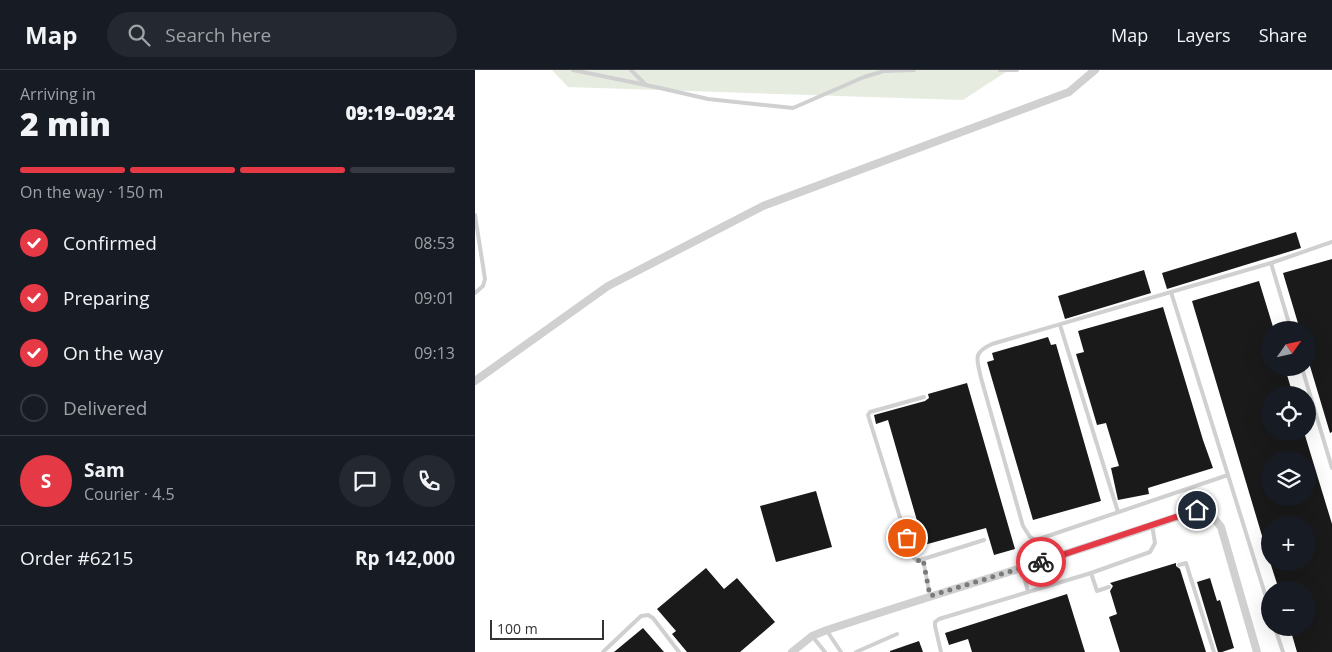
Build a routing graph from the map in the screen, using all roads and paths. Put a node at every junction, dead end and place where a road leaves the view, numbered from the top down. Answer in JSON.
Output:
{"nodes":[{"id":1,"x":573,"y":70,"type":"edge"},
{"id":2,"x":631,"y":70,"type":"edge"},
{"id":3,"x":883,"y":70,"type":"edge"},
{"id":4,"x":915,"y":70,"type":"edge"},
{"id":5,"x":1000,"y":70,"type":"edge"},
{"id":6,"x":1017,"y":70,"type":"edge"},
{"id":7,"x":1095,"y":70,"type":"edge"},
{"id":8,"x":646,"y":85,"type":"junction"},
{"id":9,"x":475,"y":215,"type":"edge"},
{"id":10,"x":1332,"y":242,"type":"edge"},
{"id":11,"x":1271,"y":263,"type":"junction"},
{"id":12,"x":1171,"y":292,"type":"junction"},
{"id":13,"x":475,"y":293,"type":"edge"},
{"id":14,"x":1288,"y":321,"type":"edge"},
{"id":15,"x":1060,"y":325,"type":"junction"},
{"id":16,"x":1304,"y":376,"type":"edge"},
{"id":17,"x":475,"y":380,"type":"edge"},
{"id":18,"x":924,"y":397,"type":"dead end"},
{"id":19,"x":1332,"y":468,"type":"edge"},
{"id":20,"x":1228,"y":475,"type":"junction"},
{"id":21,"x":1118,"y":512,"type":"junction"},
{"id":22,"x":1152,"y":525,"type":"junction"},
{"id":23,"x":984,"y":540,"type":"dead end"},
{"id":24,"x":923,"y":559,"type":"junction"},
{"id":25,"x":1179,"y":565,"type":"dead end"},
{"id":26,"x":1022,"y":568,"type":"junction"},
{"id":27,"x":1091,"y":573,"type":"junction"},
{"id":28,"x":1261,"y":581,"type":"edge"},
{"id":29,"x":1109,"y":588,"type":"dead end"},
{"id":30,"x":1028,"y":592,"type":"junction"},
{"id":31,"x":930,"y":596,"type":"junction"},
{"id":32,"x":827,"y":630,"type":"junction"},
{"id":33,"x":897,"y":634,"type":"dead end"},
{"id":34,"x":812,"y":636,"type":"junction"},
{"id":35,"x":1278,"y":636,"type":"edge"},
{"id":36,"x":603,"y":652,"type":"edge"},
{"id":37,"x":679,"y":652,"type":"edge"},
{"id":38,"x":792,"y":652,"type":"edge"},
{"id":39,"x":825,"y":652,"type":"edge"},
{"id":40,"x":841,"y":652,"type":"edge"},
{"id":41,"x":856,"y":652,"type":"edge"},
{"id":42,"x":941,"y":652,"type":"edge"},
{"id":43,"x":1214,"y":652,"type":"edge"},
{"id":44,"x":1257,"y":652,"type":"edge"},
{"id":45,"x":1283,"y":652,"type":"edge"}],
"edges":[{"from":1,"to":8,"type":"lane"},
{"from":2,"to":8,"type":"lane"},
{"from":3,"to":4,"type":"lane"},
{"from":3,"to":8,"type":"lane"},
{"from":5,"to":6,"type":"lane"},
{"from":7,"to":17,"type":"street"},
{"from":9,"to":13,"type":"lane"},
{"from":10,"to":11,"type":"lane"},
{"from":11,"to":12,"type":"lane"},
{"from":11,"to":14,"type":"lane"},
{"from":12,"to":15,"type":"lane"},
{"from":12,"to":20,"type":"lane"},
{"from":15,"to":21,"type":"lane"},
{"from":15,"to":21,"type":"lane"},
{"from":16,"to":19,"type":"lane"},
{"from":18,"to":24,"type":"lane"},
{"from":20,"to":21,"type":"lane"},
{"from":20,"to":28,"type":"lane"},
{"from":22,"to":26,"type":"street"},
{"from":22,"to":27,"type":"lane"},
{"from":22,"to":44,"type":"street"},
{"from":23,"to":24,"type":"lane"},
{"from":24,"to":31,"type":"lane"},
{"from":25,"to":43,"type":"lane"},
{"from":26,"to":30,"type":"lane"},
{"from":26,"to":31,"type":"street"},
{"from":27,"to":29,"type":"lane"},
{"from":27,"to":30,"type":"lane"},
{"from":30,"to":42,"type":"lane"},
{"from":31,"to":32,"type":"street"},
{"from":32,"to":34,"type":"street"},
{"from":32,"to":40,"type":"lane"},
{"from":33,"to":41,"type":"lane"},
{"from":34,"to":38,"type":"street"},
{"from":34,"to":39,"type":"lane"},
{"from":35,"to":45,"type":"lane"},
{"from":36,"to":37,"type":"lane"}]}
